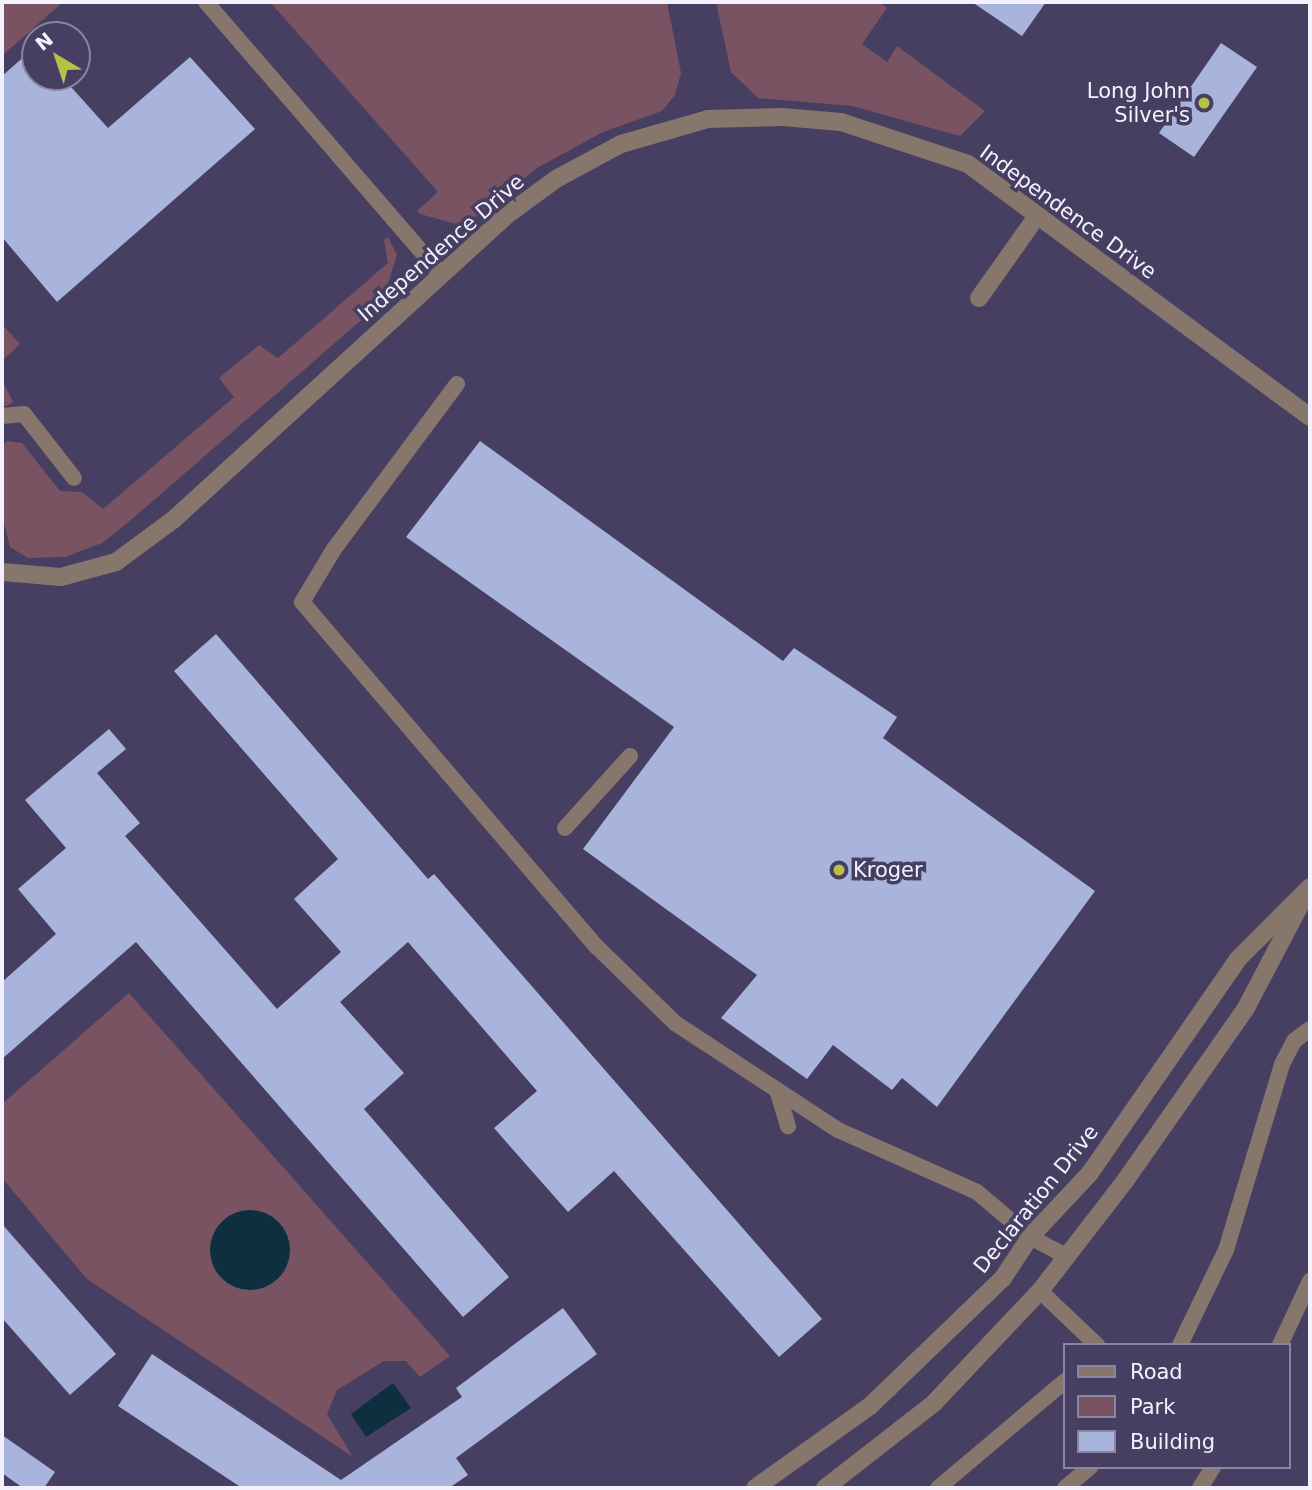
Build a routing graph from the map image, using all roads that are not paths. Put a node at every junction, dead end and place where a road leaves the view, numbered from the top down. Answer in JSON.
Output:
{"nodes":[{"id":1,"x":206,"y":2,"type":"edge"},
{"id":2,"x":1037,"y":216,"type":"junction"},
{"id":3,"x":442,"y":275,"type":"junction"},
{"id":4,"x":979,"y":298,"type":"dead end"},
{"id":5,"x":457,"y":384,"type":"dead end"},
{"id":6,"x":2,"y":416,"type":"edge"},
{"id":7,"x":1310,"y":417,"type":"edge"},
{"id":8,"x":74,"y":478,"type":"dead end"},
{"id":9,"x":2,"y":572,"type":"edge"},
{"id":10,"x":630,"y":756,"type":"dead end"},
{"id":11,"x":565,"y":828,"type":"dead end"},
{"id":12,"x":1307,"y":891,"type":"edge"},
{"id":13,"x":1310,"y":1029,"type":"edge"},
{"id":14,"x":777,"y":1090,"type":"junction"},
{"id":15,"x":788,"y":1126,"type":"dead end"},
{"id":16,"x":1030,"y":1237,"type":"junction"},
{"id":17,"x":1066,"y":1256,"type":"junction"},
{"id":18,"x":1310,"y":1281,"type":"edge"},
{"id":19,"x":1040,"y":1290,"type":"junction"},
{"id":20,"x":1095,"y":1343,"type":"edge"},
{"id":21,"x":1181,"y":1343,"type":"edge"},
{"id":22,"x":1281,"y":1343,"type":"edge"},
{"id":23,"x":1064,"y":1382,"type":"edge"},
{"id":24,"x":1088,"y":1469,"type":"edge"},
{"id":25,"x":1212,"y":1469,"type":"edge"},
{"id":26,"x":755,"y":1488,"type":"edge"},
{"id":27,"x":825,"y":1488,"type":"edge"},
{"id":28,"x":938,"y":1488,"type":"edge"},
{"id":29,"x":1065,"y":1488,"type":"edge"},
{"id":30,"x":1200,"y":1488,"type":"edge"}],
"edges":[{"from":1,"to":3,"type":"lane"},
{"from":2,"to":3,"type":"street","name":"Independence Drive"},
{"from":2,"to":4,"type":"street"},
{"from":2,"to":7,"type":"street","name":"Independence Drive"},
{"from":3,"to":9,"type":"street","name":"Independence Drive"},
{"from":5,"to":14,"type":"lane"},
{"from":6,"to":8,"type":"lane"},
{"from":10,"to":11,"type":"lane"},
{"from":12,"to":16,"type":"street","name":"Declaration Drive"},
{"from":12,"to":17,"type":"street","name":"Declaration Drive"},
{"from":13,"to":21,"type":"lane"},
{"from":14,"to":15,"type":"lane"},
{"from":14,"to":16,"type":"lane"},
{"from":16,"to":17,"type":"lane"},
{"from":16,"to":26,"type":"street","name":"Declaration Drive"},
{"from":17,"to":19,"type":"street","name":"Declaration Drive"},
{"from":18,"to":22,"type":"lane"},
{"from":19,"to":20,"type":"lane"},
{"from":19,"to":27,"type":"street","name":"Declaration Drive"},
{"from":23,"to":28,"type":"lane"},
{"from":24,"to":29,"type":"lane"},
{"from":25,"to":30,"type":"lane"}]}
